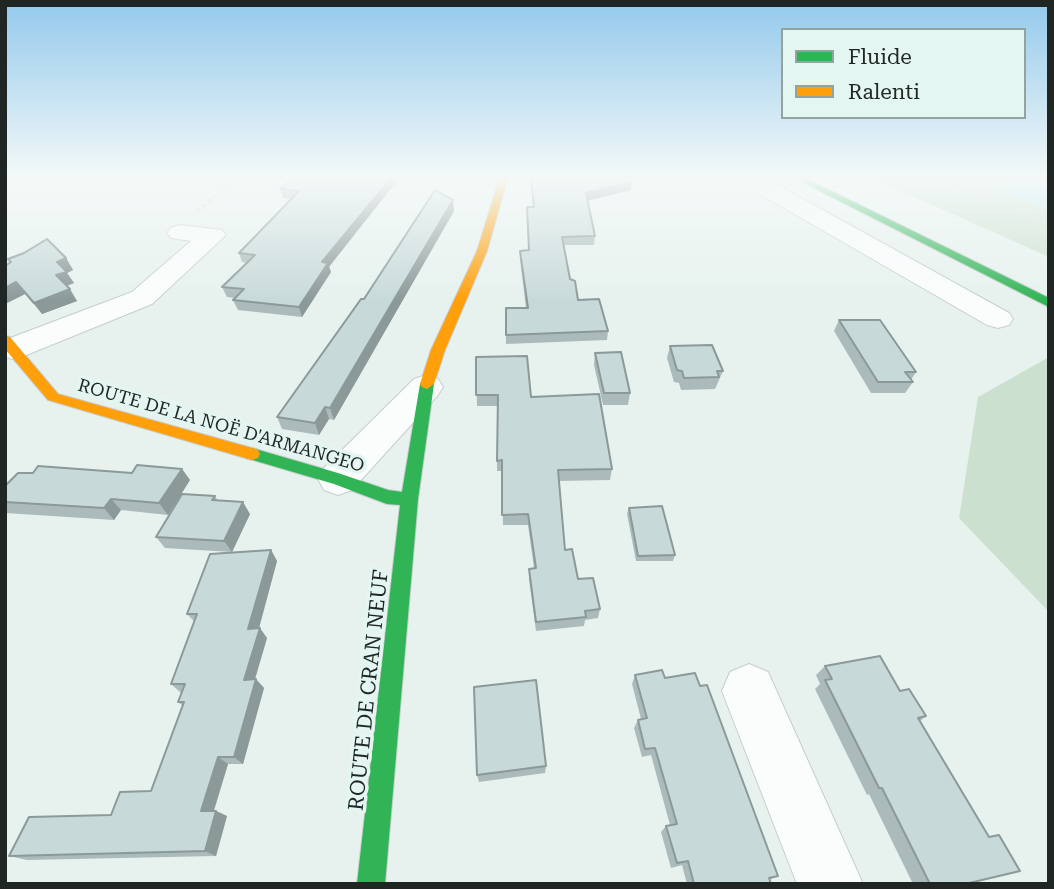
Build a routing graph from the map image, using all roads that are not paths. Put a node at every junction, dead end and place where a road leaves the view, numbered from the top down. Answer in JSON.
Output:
{"nodes":[{"id":1,"x":492,"y":218,"type":"edge"},
{"id":2,"x":820,"y":218,"type":"edge"},
{"id":3,"x":878,"y":218,"type":"edge"},
{"id":4,"x":180,"y":233,"type":"road end"},
{"id":5,"x":945,"y":252,"type":"junction"},
{"id":6,"x":1049,"y":303,"type":"edge"},
{"id":7,"x":1049,"y":317,"type":"edge"},
{"id":8,"x":998,"y":319,"type":"dead end"},
{"id":9,"x":9,"y":344,"type":"edge"},
{"id":10,"x":426,"y":387,"type":"junction"},
{"id":11,"x":338,"y":479,"type":"junction"},
{"id":12,"x":409,"y":499,"type":"junction"},
{"id":13,"x":750,"y":691,"type":"dead end"},
{"id":14,"x":371,"y":884,"type":"edge"},
{"id":15,"x":830,"y":884,"type":"edge"}],
"edges":[{"from":1,"to":10,"type":"main road","name":"ROUTE DE CRAN NEUF"},
{"from":2,"to":8,"type":"street"},
{"from":3,"to":5,"type":"main road"},
{"from":4,"to":9,"type":"street"},
{"from":5,"to":6,"type":"main road"},
{"from":5,"to":7,"type":"main road"},
{"from":9,"to":11,"type":"main road","name":"ROUTE DE LA NOË D'ARMANGEO"},
{"from":10,"to":11,"type":"street"},
{"from":10,"to":12,"type":"main road","name":"ROUTE DE CRAN NEUF"},
{"from":11,"to":12,"type":"main road","name":"ROUTE DE LA NOË D'ARMANGEO"},
{"from":12,"to":14,"type":"main road","name":"ROUTE DE CRAN NEUF"},
{"from":13,"to":15,"type":"street"}]}
